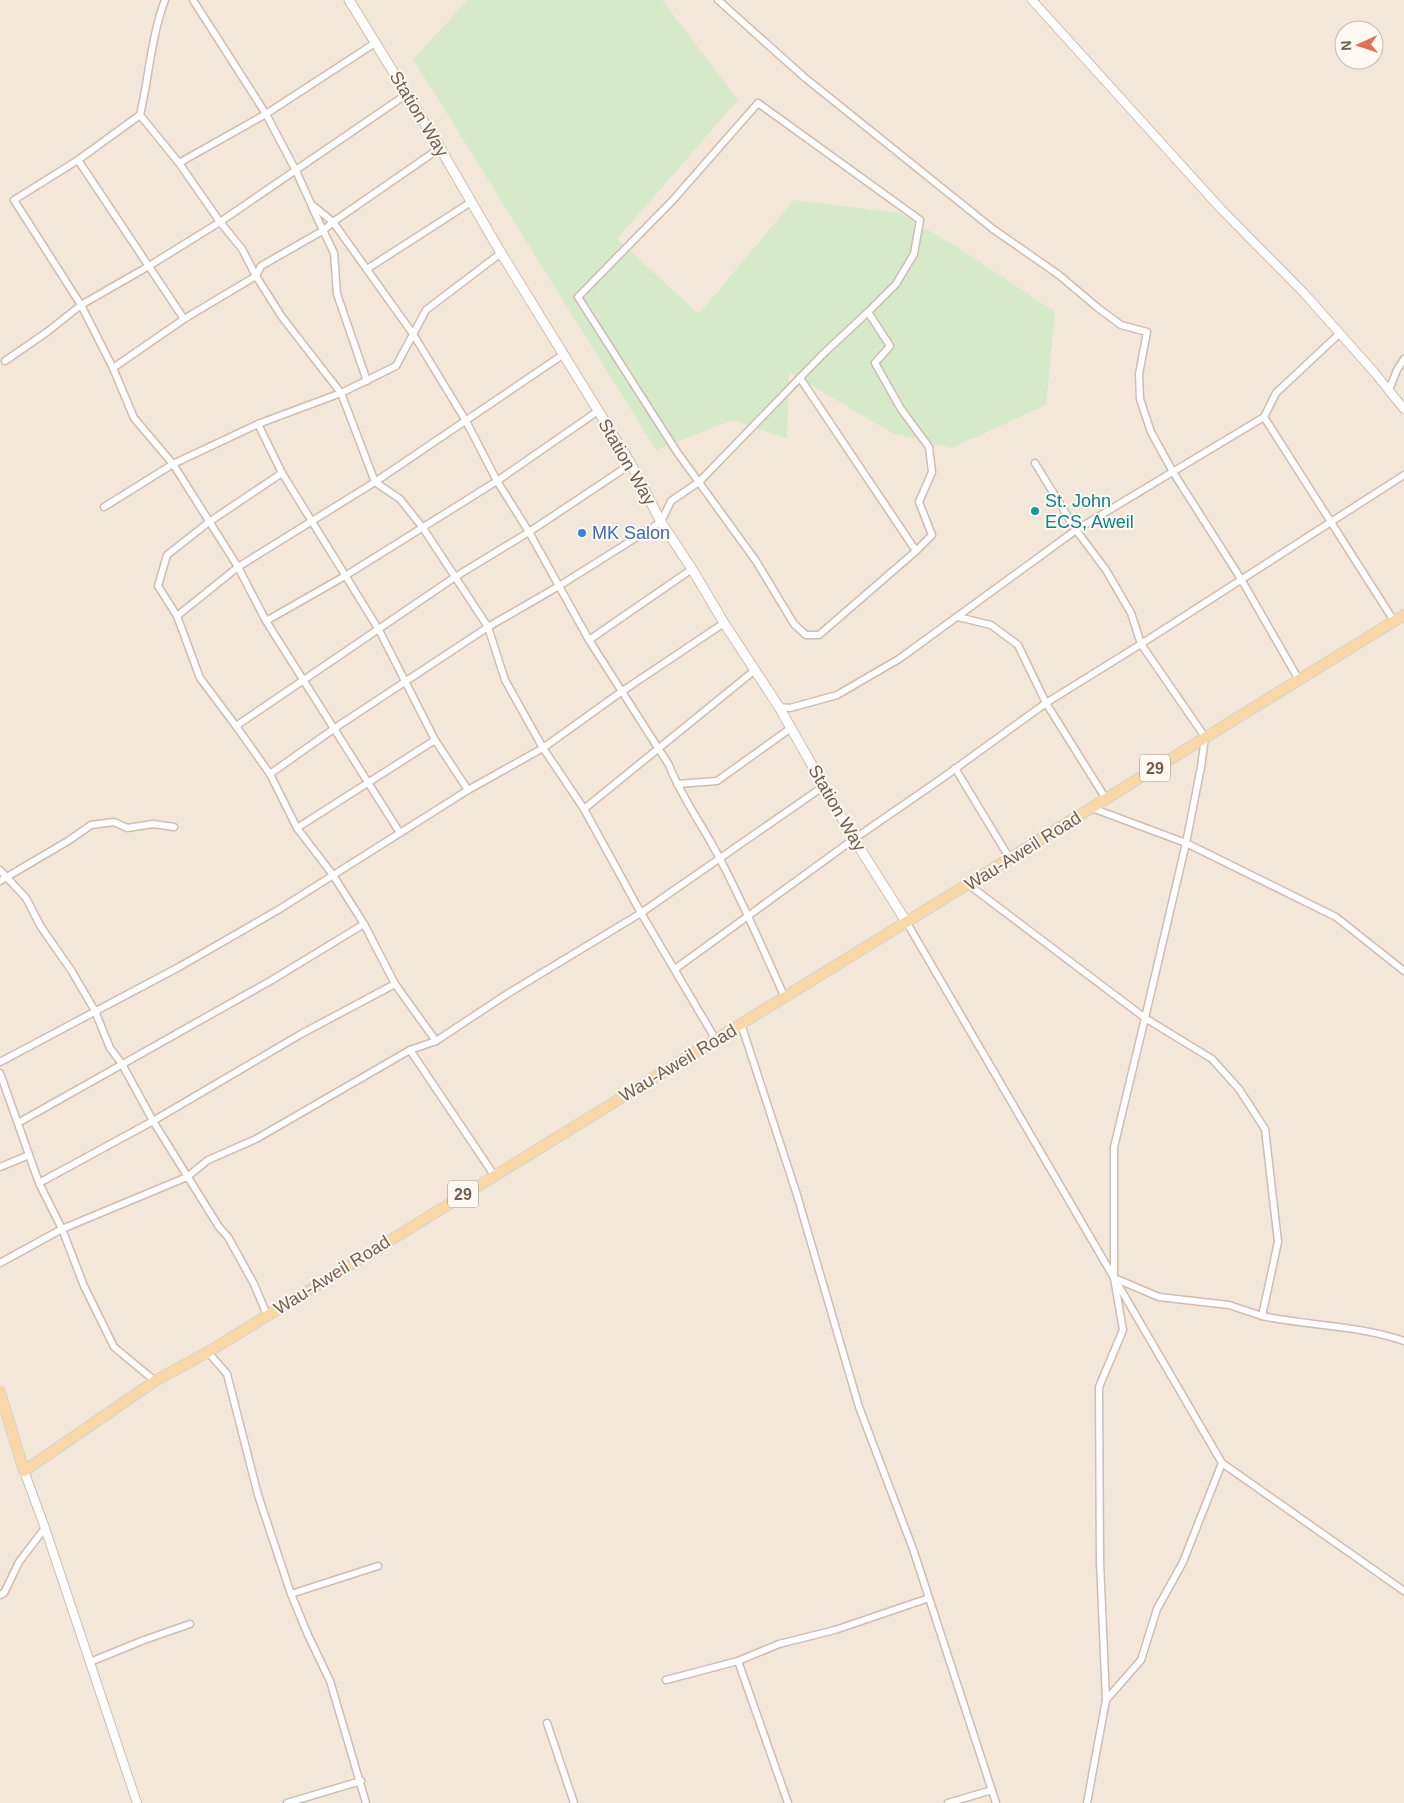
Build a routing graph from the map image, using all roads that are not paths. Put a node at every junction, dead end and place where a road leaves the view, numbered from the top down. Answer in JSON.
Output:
{"nodes":[{"id":1,"x":166,"y":0,"type":"edge"},
{"id":2,"x":193,"y":0,"type":"edge"},
{"id":3,"x":349,"y":0,"type":"edge"},
{"id":4,"x":718,"y":0,"type":"edge"},
{"id":5,"x":1032,"y":0,"type":"edge"},
{"id":6,"x":375,"y":42,"type":"junction"},
{"id":7,"x":407,"y":94,"type":"junction"},
{"id":8,"x":266,"y":114,"type":"junction"},
{"id":9,"x":140,"y":115,"type":"junction"},
{"id":10,"x":440,"y":148,"type":"junction"},
{"id":11,"x":78,"y":160,"type":"junction"},
{"id":12,"x":179,"y":163,"type":"junction"},
{"id":13,"x":296,"y":171,"type":"junction"},
{"id":14,"x":471,"y":202,"type":"junction"},
{"id":15,"x":311,"y":204,"type":"junction"},
{"id":16,"x":220,"y":222,"type":"junction"},
{"id":17,"x":333,"y":222,"type":"junction"},
{"id":18,"x":324,"y":230,"type":"junction"},
{"id":19,"x":501,"y":253,"type":"junction"},
{"id":20,"x":149,"y":266,"type":"junction"},
{"id":21,"x":367,"y":269,"type":"junction"},
{"id":22,"x":256,"y":276,"type":"junction"},
{"id":23,"x":81,"y":306,"type":"junction"},
{"id":24,"x":868,"y":312,"type":"junction"},
{"id":25,"x":184,"y":319,"type":"junction"},
{"id":26,"x":413,"y":334,"type":"junction"},
{"id":27,"x":1339,"y":334,"type":"junction"},
{"id":28,"x":564,"y":354,"type":"junction"},
{"id":29,"x":1404,"y":359,"type":"edge"},
{"id":30,"x":5,"y":360,"type":"dead end"},
{"id":31,"x":113,"y":368,"type":"junction"},
{"id":32,"x":800,"y":378,"type":"junction"},
{"id":33,"x":367,"y":381,"type":"junction"},
{"id":34,"x":1388,"y":390,"type":"junction"},
{"id":35,"x":341,"y":393,"type":"junction"},
{"id":36,"x":1404,"y":409,"type":"edge"},
{"id":37,"x":598,"y":411,"type":"junction"},
{"id":38,"x":1264,"y":417,"type":"junction"},
{"id":39,"x":466,"y":421,"type":"junction"},
{"id":40,"x":258,"y":424,"type":"junction"},
{"id":41,"x":1035,"y":463,"type":"dead end"},
{"id":42,"x":173,"y":464,"type":"junction"},
{"id":43,"x":630,"y":464,"type":"junction"},
{"id":44,"x":1173,"y":472,"type":"junction"},
{"id":45,"x":282,"y":473,"type":"junction"},
{"id":46,"x":1404,"y":475,"type":"edge"},
{"id":47,"x":375,"y":482,"type":"junction"},
{"id":48,"x":497,"y":482,"type":"junction"},
{"id":49,"x":699,"y":482,"type":"junction"},
{"id":50,"x":104,"y":507,"type":"dead end"},
{"id":51,"x":312,"y":521,"type":"junction"},
{"id":52,"x":1332,"y":521,"type":"junction"},
{"id":53,"x":208,"y":522,"type":"junction"},
{"id":54,"x":661,"y":522,"type":"junction"},
{"id":55,"x":423,"y":528,"type":"junction"},
{"id":56,"x":1076,"y":530,"type":"junction"},
{"id":57,"x":529,"y":532,"type":"junction"},
{"id":58,"x":916,"y":551,"type":"junction"},
{"id":59,"x":238,"y":567,"type":"junction"},
{"id":60,"x":692,"y":569,"type":"junction"},
{"id":61,"x":345,"y":576,"type":"junction"},
{"id":62,"x":454,"y":577,"type":"junction"},
{"id":63,"x":1242,"y":579,"type":"junction"},
{"id":64,"x":559,"y":586,"type":"junction"},
{"id":65,"x":1404,"y":615,"type":"edge"},
{"id":66,"x":177,"y":616,"type":"junction"},
{"id":67,"x":958,"y":617,"type":"junction"},
{"id":68,"x":266,"y":621,"type":"junction"},
{"id":69,"x":1394,"y":621,"type":"junction"},
{"id":70,"x":724,"y":623,"type":"junction"},
{"id":71,"x":488,"y":627,"type":"junction"},
{"id":72,"x":378,"y":630,"type":"junction"},
{"id":73,"x":589,"y":640,"type":"junction"},
{"id":74,"x":1141,"y":644,"type":"junction"},
{"id":75,"x":755,"y":670,"type":"junction"},
{"id":76,"x":303,"y":679,"type":"junction"},
{"id":77,"x":1299,"y":680,"type":"junction"},
{"id":78,"x":406,"y":681,"type":"junction"},
{"id":79,"x":621,"y":692,"type":"junction"},
{"id":80,"x":1046,"y":703,"type":"junction"},
{"id":81,"x":779,"y":707,"type":"junction"},
{"id":82,"x":236,"y":726,"type":"junction"},
{"id":83,"x":335,"y":728,"type":"junction"},
{"id":84,"x":791,"y":728,"type":"junction"},
{"id":85,"x":1205,"y":738,"type":"junction"},
{"id":86,"x":435,"y":740,"type":"junction"},
{"id":87,"x":543,"y":748,"type":"junction"},
{"id":88,"x":658,"y":748,"type":"junction"},
{"id":89,"x":955,"y":768,"type":"junction"},
{"id":90,"x":270,"y":774,"type":"junction"},
{"id":91,"x":368,"y":781,"type":"junction"},
{"id":92,"x":676,"y":784,"type":"junction"},
{"id":93,"x":824,"y":786,"type":"junction"},
{"id":94,"x":468,"y":790,"type":"junction"},
{"id":95,"x":1106,"y":799,"type":"junction"},
{"id":96,"x":1092,"y":808,"type":"junction"},
{"id":97,"x":584,"y":809,"type":"junction"},
{"id":98,"x":174,"y":827,"type":"dead end"},
{"id":99,"x":297,"y":828,"type":"junction"},
{"id":100,"x":400,"y":833,"type":"junction"},
{"id":101,"x":854,"y":839,"type":"junction"},
{"id":102,"x":1186,"y":843,"type":"junction"},
{"id":103,"x":720,"y":858,"type":"junction"},
{"id":104,"x":1010,"y":859,"type":"junction"},
{"id":105,"x":0,"y":870,"type":"edge"},
{"id":106,"x":333,"y":875,"type":"junction"},
{"id":107,"x":3,"y":880,"type":"edge"},
{"id":108,"x":969,"y":885,"type":"junction"},
{"id":109,"x":641,"y":913,"type":"junction"},
{"id":110,"x":748,"y":915,"type":"junction"},
{"id":111,"x":907,"y":923,"type":"junction"},
{"id":112,"x":364,"y":924,"type":"junction"},
{"id":113,"x":674,"y":969,"type":"junction"},
{"id":114,"x":1404,"y":971,"type":"edge"},
{"id":115,"x":395,"y":984,"type":"junction"},
{"id":116,"x":785,"y":998,"type":"junction"},
{"id":117,"x":95,"y":1011,"type":"junction"},
{"id":118,"x":1145,"y":1018,"type":"junction"},
{"id":119,"x":741,"y":1024,"type":"junction"},
{"id":120,"x":716,"y":1040,"type":"junction"},
{"id":121,"x":436,"y":1041,"type":"junction"},
{"id":122,"x":410,"y":1050,"type":"junction"},
{"id":123,"x":0,"y":1062,"type":"edge"},
{"id":124,"x":122,"y":1064,"type":"junction"},
{"id":125,"x":0,"y":1073,"type":"edge"},
{"id":126,"x":153,"y":1122,"type":"junction"},
{"id":127,"x":18,"y":1123,"type":"junction"},
{"id":128,"x":29,"y":1155,"type":"junction"},
{"id":129,"x":0,"y":1167,"type":"edge"},
{"id":130,"x":494,"y":1175,"type":"junction"},
{"id":131,"x":187,"y":1177,"type":"junction"},
{"id":132,"x":39,"y":1183,"type":"junction"},
{"id":133,"x":62,"y":1229,"type":"junction"},
{"id":134,"x":0,"y":1263,"type":"edge"},
{"id":135,"x":1114,"y":1278,"type":"junction"},
{"id":136,"x":267,"y":1315,"type":"junction"},
{"id":137,"x":1262,"y":1316,"type":"junction"},
{"id":138,"x":1404,"y":1341,"type":"edge"},
{"id":139,"x":208,"y":1352,"type":"junction"},
{"id":140,"x":155,"y":1381,"type":"junction"},
{"id":141,"x":0,"y":1392,"type":"edge"},
{"id":142,"x":1222,"y":1463,"type":"junction"},
{"id":143,"x":24,"y":1471,"type":"junction"},
{"id":144,"x":45,"y":1528,"type":"junction"},
{"id":145,"x":378,"y":1566,"type":"dead end"},
{"id":146,"x":1404,"y":1591,"type":"edge"},
{"id":147,"x":291,"y":1594,"type":"junction"},
{"id":148,"x":0,"y":1595,"type":"edge"},
{"id":149,"x":929,"y":1598,"type":"junction"},
{"id":150,"x":190,"y":1624,"type":"dead end"},
{"id":151,"x":738,"y":1661,"type":"junction"},
{"id":152,"x":90,"y":1662,"type":"junction"},
{"id":153,"x":666,"y":1680,"type":"dead end"},
{"id":154,"x":1106,"y":1700,"type":"junction"},
{"id":155,"x":547,"y":1723,"type":"dead end"},
{"id":156,"x":361,"y":1781,"type":"junction"},
{"id":157,"x":992,"y":1790,"type":"junction"},
{"id":158,"x":137,"y":1803,"type":"edge"},
{"id":159,"x":287,"y":1803,"type":"edge"},
{"id":160,"x":366,"y":1803,"type":"edge"},
{"id":161,"x":574,"y":1803,"type":"edge"},
{"id":162,"x":788,"y":1803,"type":"edge"},
{"id":163,"x":948,"y":1803,"type":"edge"},
{"id":164,"x":996,"y":1803,"type":"edge"},
{"id":165,"x":1087,"y":1803,"type":"edge"}],
"edges":[{"from":1,"to":9,"type":"street"},
{"from":2,"to":8,"type":"street"},
{"from":3,"to":6,"type":"main road","name":"Station Way"},
{"from":4,"to":44,"type":"street"},
{"from":5,"to":27,"type":"street"},
{"from":6,"to":7,"type":"main road","name":"Station Way"},
{"from":6,"to":8,"type":"street"},
{"from":7,"to":10,"type":"main road","name":"Station Way"},
{"from":7,"to":13,"type":"street"},
{"from":8,"to":12,"type":"street"},
{"from":8,"to":13,"type":"street"},
{"from":9,"to":11,"type":"street"},
{"from":9,"to":12,"type":"street"},
{"from":10,"to":14,"type":"main road","name":"Station Way"},
{"from":10,"to":17,"type":"street"},
{"from":11,"to":20,"type":"street"},
{"from":11,"to":23,"type":"street"},
{"from":12,"to":16,"type":"street"},
{"from":13,"to":15,"type":"street"},
{"from":13,"to":16,"type":"street"},
{"from":14,"to":19,"type":"main road","name":"Station Way"},
{"from":14,"to":21,"type":"street"},
{"from":15,"to":17,"type":"street"},
{"from":15,"to":18,"type":"street"},
{"from":16,"to":20,"type":"street"},
{"from":16,"to":22,"type":"street"},
{"from":17,"to":18,"type":"street"},
{"from":17,"to":21,"type":"street"},
{"from":18,"to":22,"type":"street"},
{"from":18,"to":33,"type":"street"},
{"from":19,"to":26,"type":"street"},
{"from":19,"to":28,"type":"main road","name":"Station Way"},
{"from":20,"to":23,"type":"street"},
{"from":20,"to":25,"type":"street"},
{"from":21,"to":26,"type":"street"},
{"from":22,"to":25,"type":"street"},
{"from":22,"to":35,"type":"street"},
{"from":23,"to":30,"type":"street"},
{"from":23,"to":31,"type":"street"},
{"from":24,"to":32,"type":"street"},
{"from":24,"to":49,"type":"street"},
{"from":24,"to":58,"type":"street"},
{"from":25,"to":31,"type":"street"},
{"from":26,"to":33,"type":"street"},
{"from":26,"to":39,"type":"street"},
{"from":27,"to":34,"type":"street"},
{"from":27,"to":38,"type":"street"},
{"from":28,"to":37,"type":"main road","name":"Station Way"},
{"from":28,"to":39,"type":"street"},
{"from":29,"to":34,"type":"street"},
{"from":31,"to":42,"type":"street"},
{"from":32,"to":49,"type":"street"},
{"from":32,"to":58,"type":"street"},
{"from":33,"to":35,"type":"street"},
{"from":34,"to":36,"type":"street"},
{"from":35,"to":40,"type":"street"},
{"from":35,"to":47,"type":"street"},
{"from":37,"to":43,"type":"main road","name":"Station Way"},
{"from":37,"to":48,"type":"street"},
{"from":38,"to":44,"type":"street"},
{"from":38,"to":52,"type":"street"},
{"from":39,"to":47,"type":"street"},
{"from":39,"to":48,"type":"street"},
{"from":40,"to":42,"type":"street"},
{"from":40,"to":45,"type":"street"},
{"from":41,"to":56,"type":"street"},
{"from":42,"to":50,"type":"street"},
{"from":42,"to":53,"type":"street"},
{"from":43,"to":54,"type":"main road","name":"Station Way"},
{"from":43,"to":57,"type":"street"},
{"from":44,"to":56,"type":"street"},
{"from":44,"to":63,"type":"street"},
{"from":45,"to":51,"type":"street"},
{"from":45,"to":53,"type":"street"},
{"from":46,"to":52,"type":"street"},
{"from":47,"to":51,"type":"street"},
{"from":47,"to":55,"type":"street"},
{"from":48,"to":55,"type":"street"},
{"from":48,"to":57,"type":"street"},
{"from":49,"to":54,"type":"street"},
{"from":49,"to":58,"type":"street"},
{"from":51,"to":59,"type":"street"},
{"from":51,"to":61,"type":"street"},
{"from":52,"to":63,"type":"street"},
{"from":52,"to":69,"type":"street"},
{"from":53,"to":59,"type":"street"},
{"from":53,"to":66,"type":"street"},
{"from":54,"to":60,"type":"main road","name":"Station Way"},
{"from":54,"to":64,"type":"street"},
{"from":55,"to":61,"type":"street"},
{"from":55,"to":62,"type":"street"},
{"from":56,"to":67,"type":"street"},
{"from":56,"to":74,"type":"street"},
{"from":57,"to":62,"type":"street"},
{"from":57,"to":64,"type":"street"},
{"from":59,"to":66,"type":"street"},
{"from":59,"to":68,"type":"street"},
{"from":60,"to":70,"type":"main road","name":"Station Way"},
{"from":60,"to":73,"type":"street"},
{"from":61,"to":68,"type":"street"},
{"from":61,"to":72,"type":"street"},
{"from":62,"to":71,"type":"street"},
{"from":62,"to":72,"type":"street"},
{"from":63,"to":74,"type":"street"},
{"from":63,"to":77,"type":"street"},
{"from":64,"to":71,"type":"street"},
{"from":64,"to":73,"type":"street"},
{"from":65,"to":69,"type":"main road","name":"Wau-Aweil Road","number":"29"},
{"from":66,"to":82,"type":"street"},
{"from":67,"to":80,"type":"street"},
{"from":67,"to":81,"type":"street"},
{"from":68,"to":76,"type":"street"},
{"from":69,"to":77,"type":"main road","name":"Wau-Aweil Road","number":"29"},
{"from":70,"to":75,"type":"main road","name":"Station Way"},
{"from":70,"to":79,"type":"street"},
{"from":71,"to":78,"type":"street"},
{"from":71,"to":87,"type":"street"},
{"from":72,"to":76,"type":"street"},
{"from":72,"to":78,"type":"street"},
{"from":73,"to":79,"type":"street"},
{"from":74,"to":80,"type":"street"},
{"from":74,"to":85,"type":"street"},
{"from":75,"to":81,"type":"main road","name":"Station Way"},
{"from":75,"to":88,"type":"street"},
{"from":76,"to":82,"type":"street"},
{"from":76,"to":83,"type":"street"},
{"from":77,"to":85,"type":"main road","name":"Wau-Aweil Road","number":"29"},
{"from":78,"to":83,"type":"street"},
{"from":78,"to":86,"type":"street"},
{"from":79,"to":87,"type":"street"},
{"from":79,"to":88,"type":"street"},
{"from":80,"to":89,"type":"street"},
{"from":80,"to":95,"type":"street"},
{"from":81,"to":84,"type":"main road","name":"Station Way"},
{"from":82,"to":90,"type":"street"},
{"from":83,"to":90,"type":"street"},
{"from":83,"to":91,"type":"street"},
{"from":84,"to":92,"type":"street"},
{"from":84,"to":93,"type":"main road","name":"Station Way"},
{"from":85,"to":95,"type":"main road","name":"Wau-Aweil Road","number":"29"},
{"from":85,"to":102,"type":"street"},
{"from":86,"to":91,"type":"street"},
{"from":86,"to":94,"type":"street"},
{"from":87,"to":94,"type":"street"},
{"from":87,"to":97,"type":"street"},
{"from":88,"to":92,"type":"street"},
{"from":88,"to":97,"type":"street"},
{"from":89,"to":101,"type":"street"},
{"from":89,"to":104,"type":"street"},
{"from":90,"to":99,"type":"street"},
{"from":91,"to":99,"type":"street"},
{"from":91,"to":100,"type":"street"},
{"from":92,"to":103,"type":"street"},
{"from":93,"to":101,"type":"main road","name":"Station Way"},
{"from":93,"to":103,"type":"street"},
{"from":94,"to":100,"type":"street"},
{"from":95,"to":96,"type":"main road","name":"Wau-Aweil Road","number":"29"},
{"from":96,"to":102,"type":"street"},
{"from":96,"to":104,"type":"main road","name":"Wau-Aweil Road","number":"29"},
{"from":97,"to":109,"type":"street"},
{"from":98,"to":107,"type":"street"},
{"from":99,"to":106,"type":"street"},
{"from":100,"to":106,"type":"street"},
{"from":101,"to":110,"type":"street"},
{"from":101,"to":111,"type":"main road","name":"Station Way"},
{"from":102,"to":114,"type":"street"},
{"from":102,"to":118,"type":"street"},
{"from":103,"to":109,"type":"street"},
{"from":103,"to":110,"type":"street"},
{"from":104,"to":108,"type":"main road","name":"Wau-Aweil Road","number":"29"},
{"from":105,"to":107,"type":"street"},
{"from":106,"to":112,"type":"street"},
{"from":106,"to":117,"type":"street"},
{"from":107,"to":117,"type":"street"},
{"from":108,"to":111,"type":"main road","name":"Wau-Aweil Road","number":"29"},
{"from":108,"to":118,"type":"street"},
{"from":109,"to":113,"type":"street"},
{"from":109,"to":121,"type":"street"},
{"from":110,"to":113,"type":"street"},
{"from":110,"to":116,"type":"street"},
{"from":111,"to":116,"type":"main road","name":"Wau-Aweil Road","number":"29"},
{"from":111,"to":135,"type":"street"},
{"from":112,"to":115,"type":"street"},
{"from":112,"to":124,"type":"street"},
{"from":113,"to":120,"type":"street"},
{"from":115,"to":121,"type":"street"},
{"from":115,"to":126,"type":"street"},
{"from":116,"to":119,"type":"main road","name":"Wau-Aweil Road","number":"29"},
{"from":117,"to":123,"type":"street"},
{"from":117,"to":124,"type":"street"},
{"from":118,"to":135,"type":"street"},
{"from":118,"to":137,"type":"street"},
{"from":119,"to":120,"type":"main road","name":"Wau-Aweil Road","number":"29"},
{"from":119,"to":149,"type":"street"},
{"from":120,"to":130,"type":"main road","name":"Wau-Aweil Road","number":"29"},
{"from":121,"to":122,"type":"street"},
{"from":122,"to":130,"type":"street"},
{"from":122,"to":131,"type":"street"},
{"from":124,"to":126,"type":"street"},
{"from":124,"to":127,"type":"street"},
{"from":125,"to":127,"type":"street"},
{"from":126,"to":131,"type":"street"},
{"from":126,"to":132,"type":"street"},
{"from":127,"to":128,"type":"street"},
{"from":128,"to":129,"type":"street"},
{"from":128,"to":132,"type":"street"},
{"from":130,"to":136,"type":"main road","name":"Wau-Aweil Road","number":"29"},
{"from":131,"to":133,"type":"street"},
{"from":131,"to":136,"type":"street"},
{"from":132,"to":133,"type":"street"},
{"from":133,"to":134,"type":"street"},
{"from":133,"to":140,"type":"street"},
{"from":135,"to":137,"type":"street"},
{"from":135,"to":142,"type":"street"},
{"from":135,"to":154,"type":"street"},
{"from":136,"to":139,"type":"main road","name":"Wau-Aweil Road","number":"29"},
{"from":137,"to":138,"type":"street"},
{"from":139,"to":140,"type":"main road","name":"Wau-Aweil Road","number":"29"},
{"from":139,"to":147,"type":"street"},
{"from":140,"to":143,"type":"main road","name":"Wau-Aweil Road","number":"29"},
{"from":141,"to":143,"type":"main road"},
{"from":142,"to":146,"type":"street"},
{"from":142,"to":154,"type":"street"},
{"from":143,"to":144,"type":"street"},
{"from":144,"to":148,"type":"street"},
{"from":144,"to":152,"type":"street"},
{"from":145,"to":147,"type":"street"},
{"from":147,"to":156,"type":"street"},
{"from":149,"to":151,"type":"street"},
{"from":149,"to":157,"type":"street"},
{"from":150,"to":152,"type":"street"},
{"from":151,"to":153,"type":"street"},
{"from":151,"to":162,"type":"street"},
{"from":152,"to":158,"type":"street"},
{"from":154,"to":165,"type":"street"},
{"from":155,"to":161,"type":"street"},
{"from":156,"to":159,"type":"street"},
{"from":156,"to":160,"type":"street"},
{"from":157,"to":163,"type":"street"},
{"from":157,"to":164,"type":"street"}]}
